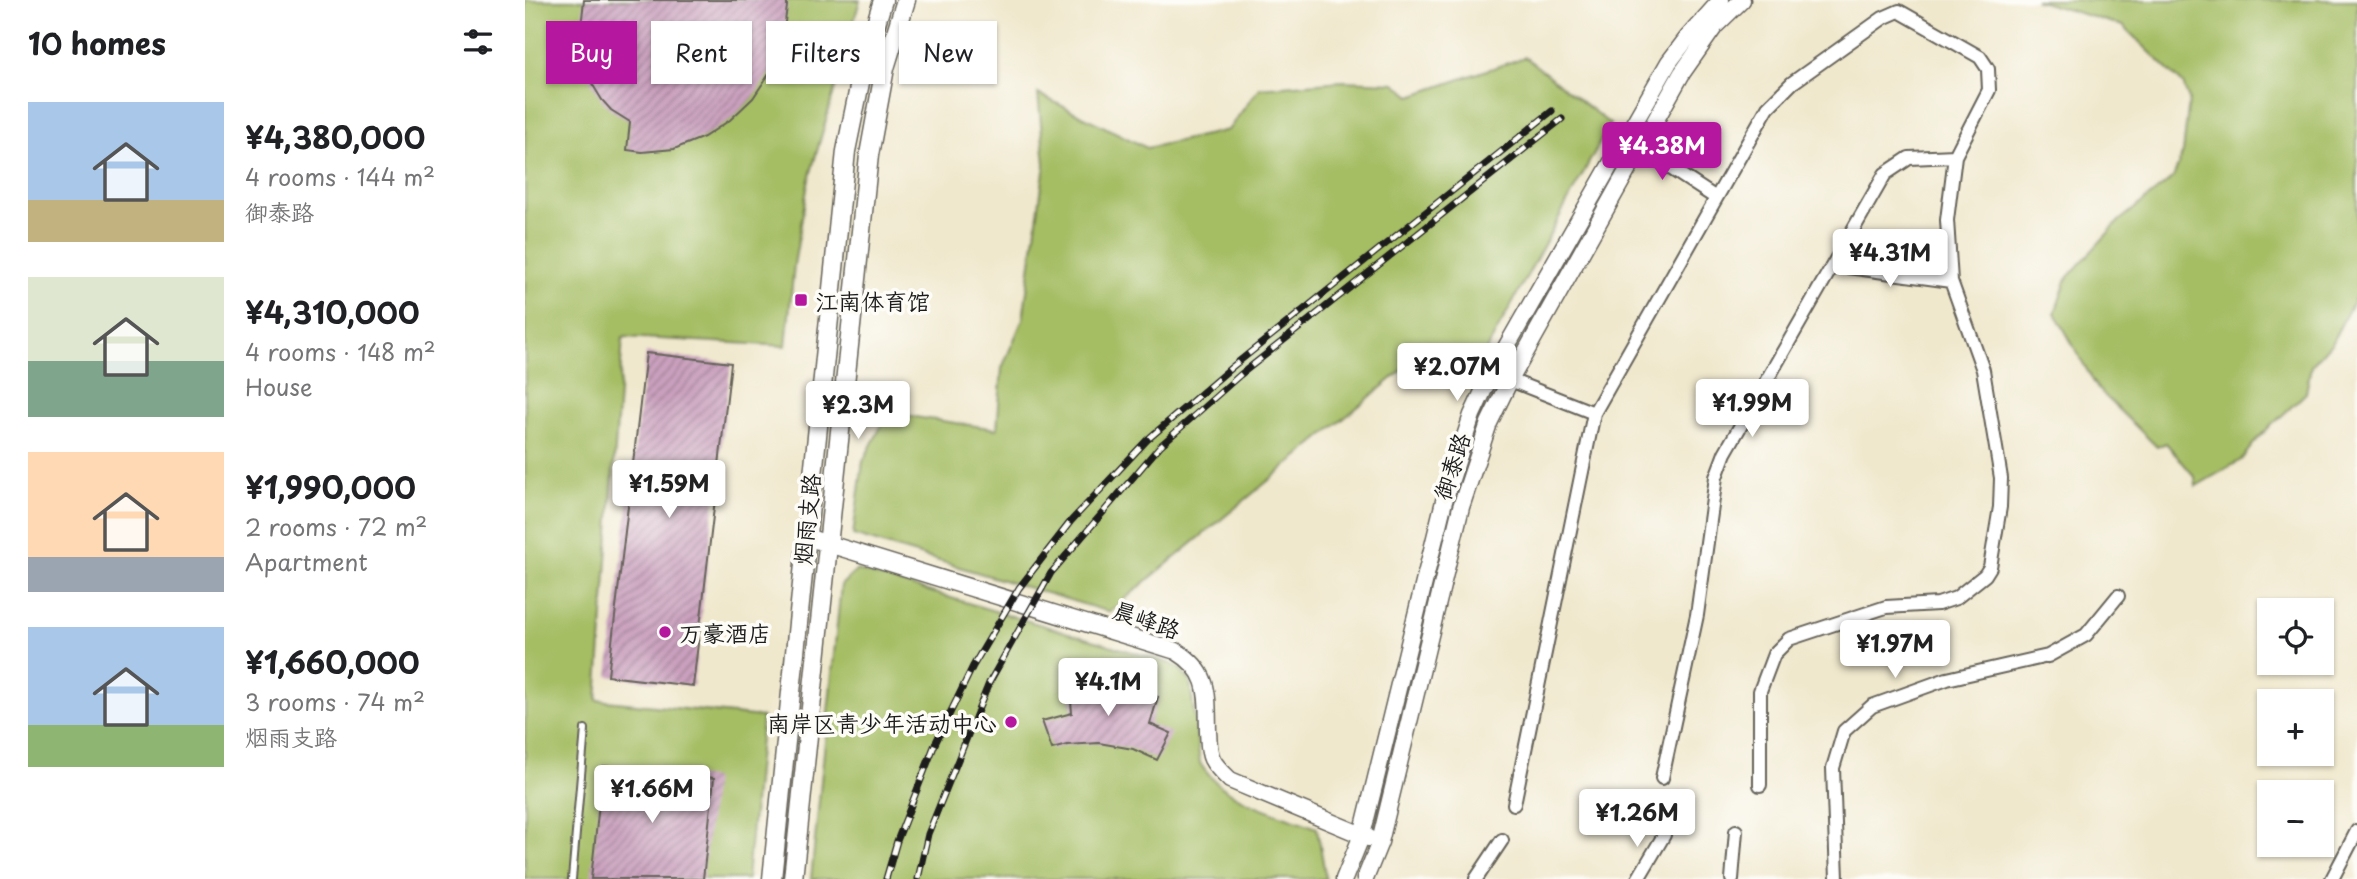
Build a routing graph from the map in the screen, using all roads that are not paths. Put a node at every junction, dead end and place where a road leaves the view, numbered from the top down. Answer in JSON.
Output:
{"nodes":[{"id":1,"x":883,"y":0,"type":"edge"},
{"id":2,"x":906,"y":0,"type":"edge"},
{"id":3,"x":1721,"y":0,"type":"edge"},
{"id":4,"x":1742,"y":0,"type":"edge"},
{"id":5,"x":1626,"y":139,"type":"junction"},
{"id":6,"x":1640,"y":148,"type":"junction"},
{"id":7,"x":1955,"y":156,"type":"junction"},
{"id":8,"x":1716,"y":198,"type":"junction"},
{"id":9,"x":1833,"y":265,"type":"junction"},
{"id":10,"x":1951,"y":281,"type":"junction"},
{"id":11,"x":1510,"y":380,"type":"junction"},
{"id":12,"x":1594,"y":413,"type":"junction"},
{"id":13,"x":806,"y":537,"type":"junction"},
{"id":14,"x":828,"y":542,"type":"junction"},
{"id":15,"x":2118,"y":596,"type":"dead end"},
{"id":16,"x":585,"y":729,"type":"dead end"},
{"id":17,"x":1662,"y":778,"type":"dead end"},
{"id":18,"x":1760,"y":785,"type":"dead end"},
{"id":19,"x":1514,"y":803,"type":"dead end"},
{"id":20,"x":1736,"y":831,"type":"dead end"},
{"id":21,"x":2357,"y":831,"type":"edge"},
{"id":22,"x":1362,"y":835,"type":"junction"},
{"id":23,"x":1664,"y":835,"type":"dead end"},
{"id":24,"x":1502,"y":840,"type":"dead end"},
{"id":25,"x":1380,"y":842,"type":"junction"},
{"id":26,"x":572,"y":879,"type":"edge"},
{"id":27,"x":772,"y":879,"type":"edge"},
{"id":28,"x":793,"y":879,"type":"edge"},
{"id":29,"x":1343,"y":879,"type":"edge"},
{"id":30,"x":1365,"y":879,"type":"edge"},
{"id":31,"x":1476,"y":879,"type":"edge"},
{"id":32,"x":1638,"y":879,"type":"edge"},
{"id":33,"x":1732,"y":879,"type":"edge"},
{"id":34,"x":1837,"y":879,"type":"edge"},
{"id":35,"x":2332,"y":879,"type":"edge"}],
"edges":[{"from":1,"to":13,"type":"main road","name":"烟雨支路"},
{"from":2,"to":14,"type":"main road","name":"烟雨支路"},
{"from":3,"to":5,"type":"street","name":"御泰路"},
{"from":4,"to":6,"type":"street","name":"御泰路"},
{"from":5,"to":6,"type":"street"},
{"from":5,"to":22,"type":"street","name":"御泰路"},
{"from":6,"to":8,"type":"street"},
{"from":6,"to":11,"type":"street","name":"御泰路"},
{"from":7,"to":8,"type":"street"},
{"from":7,"to":9,"type":"street"},
{"from":7,"to":10,"type":"street"},
{"from":8,"to":12,"type":"street"},
{"from":9,"to":10,"type":"street"},
{"from":9,"to":17,"type":"street"},
{"from":10,"to":18,"type":"street"},
{"from":11,"to":12,"type":"street"},
{"from":11,"to":25,"type":"street","name":"御泰路"},
{"from":12,"to":19,"type":"street"},
{"from":13,"to":14,"type":"street","name":"晨峰路"},
{"from":13,"to":27,"type":"main road","name":"烟雨支路"},
{"from":14,"to":22,"type":"street","name":"晨峰路"},
{"from":14,"to":28,"type":"main road","name":"烟雨支路"},
{"from":15,"to":34,"type":"street"},
{"from":16,"to":26,"type":"lane"},
{"from":20,"to":33,"type":"street"},
{"from":21,"to":35,"type":"street"},
{"from":22,"to":25,"type":"street","name":"晨峰路"},
{"from":22,"to":29,"type":"street","name":"御泰路"},
{"from":23,"to":32,"type":"street"},
{"from":24,"to":31,"type":"street"},
{"from":25,"to":30,"type":"street","name":"御泰路"}]}
